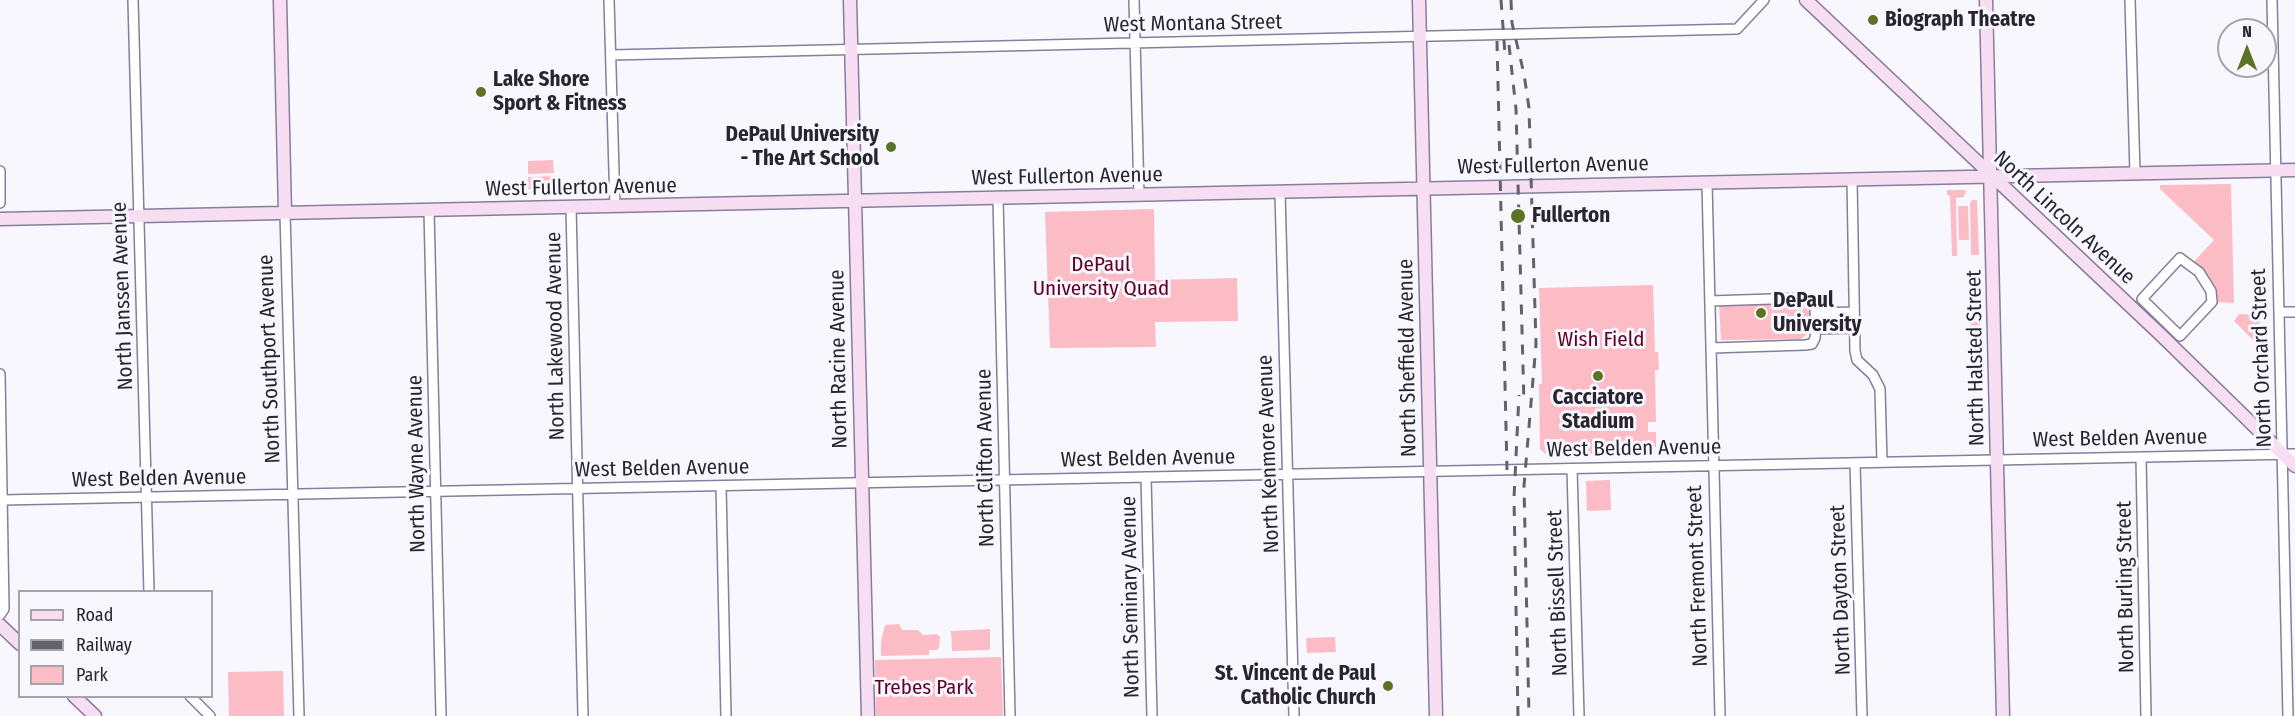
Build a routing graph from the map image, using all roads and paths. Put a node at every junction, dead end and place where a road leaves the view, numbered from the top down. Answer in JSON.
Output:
{"nodes":[{"id":1,"x":133,"y":0,"type":"edge"},
{"id":2,"x":280,"y":0,"type":"edge"},
{"id":3,"x":609,"y":0,"type":"edge"},
{"id":4,"x":850,"y":0,"type":"edge"},
{"id":5,"x":1134,"y":0,"type":"edge"},
{"id":6,"x":1419,"y":0,"type":"edge"},
{"id":7,"x":1764,"y":0,"type":"edge"},
{"id":8,"x":1806,"y":0,"type":"edge"},
{"id":9,"x":1986,"y":0,"type":"edge"},
{"id":10,"x":2130,"y":0,"type":"edge"},
{"id":11,"x":2272,"y":0,"type":"edge"},
{"id":12,"x":1420,"y":36,"type":"junction"},
{"id":13,"x":1135,"y":43,"type":"junction"},
{"id":14,"x":851,"y":51,"type":"junction"},
{"id":15,"x":611,"y":55,"type":"junction"},
{"id":16,"x":2275,"y":170,"type":"junction"},
{"id":17,"x":2295,"y":170,"type":"edge"},
{"id":18,"x":0,"y":171,"type":"edge"},
{"id":19,"x":2135,"y":173,"type":"junction"},
{"id":20,"x":1991,"y":176,"type":"junction"},
{"id":21,"x":1852,"y":180,"type":"junction"},
{"id":22,"x":1707,"y":183,"type":"junction"},
{"id":23,"x":1424,"y":188,"type":"junction"},
{"id":24,"x":1280,"y":192,"type":"junction"},
{"id":25,"x":1139,"y":195,"type":"junction"},
{"id":26,"x":998,"y":198,"type":"junction"},
{"id":27,"x":855,"y":201,"type":"junction"},
{"id":28,"x":0,"y":203,"type":"edge"},
{"id":29,"x":615,"y":206,"type":"junction"},
{"id":30,"x":571,"y":207,"type":"junction"},
{"id":31,"x":429,"y":210,"type":"junction"},
{"id":32,"x":285,"y":213,"type":"junction"},
{"id":33,"x":139,"y":216,"type":"junction"},
{"id":34,"x":0,"y":219,"type":"edge"},
{"id":35,"x":2142,"y":299,"type":"joint"},
{"id":36,"x":1710,"y":301,"type":"junction"},
{"id":37,"x":1854,"y":312,"type":"junction"},
{"id":38,"x":2279,"y":312,"type":"junction"},
{"id":39,"x":2295,"y":312,"type":"edge"},
{"id":40,"x":1815,"y":313,"type":"junction"},
{"id":41,"x":1854,"y":328,"type":"junction"},
{"id":42,"x":1816,"y":329,"type":"junction"},
{"id":43,"x":1711,"y":348,"type":"junction"},
{"id":44,"x":0,"y":374,"type":"edge"},
{"id":45,"x":2289,"y":454,"type":"edge"},
{"id":46,"x":2141,"y":457,"type":"junction"},
{"id":47,"x":1998,"y":460,"type":"junction"},
{"id":48,"x":1882,"y":462,"type":"junction"},
{"id":49,"x":1855,"y":463,"type":"junction"},
{"id":50,"x":1713,"y":466,"type":"junction"},
{"id":51,"x":2295,"y":466,"type":"edge"},
{"id":52,"x":1572,"y":469,"type":"junction"},
{"id":53,"x":1430,"y":471,"type":"junction"},
{"id":54,"x":1287,"y":474,"type":"junction"},
{"id":55,"x":1146,"y":477,"type":"junction"},
{"id":56,"x":1005,"y":480,"type":"junction"},
{"id":57,"x":862,"y":483,"type":"junction"},
{"id":58,"x":721,"y":486,"type":"junction"},
{"id":59,"x":577,"y":489,"type":"junction"},
{"id":60,"x":436,"y":492,"type":"junction"},
{"id":61,"x":293,"y":495,"type":"junction"},
{"id":62,"x":147,"y":498,"type":"junction"},
{"id":63,"x":2,"y":500,"type":"junction"},
{"id":64,"x":150,"y":590,"type":"edge"},
{"id":65,"x":0,"y":615,"type":"edge"},
{"id":66,"x":0,"y":626,"type":"edge"},
{"id":67,"x":18,"y":642,"type":"edge"},
{"id":68,"x":76,"y":698,"type":"edge"},
{"id":69,"x":192,"y":698,"type":"edge"},
{"id":70,"x":95,"y":716,"type":"edge"},
{"id":71,"x":210,"y":716,"type":"edge"},
{"id":72,"x":298,"y":716,"type":"edge"},
{"id":73,"x":441,"y":716,"type":"edge"},
{"id":74,"x":583,"y":716,"type":"edge"},
{"id":75,"x":726,"y":716,"type":"edge"},
{"id":76,"x":868,"y":716,"type":"edge"},
{"id":77,"x":1010,"y":716,"type":"edge"},
{"id":78,"x":1152,"y":716,"type":"edge"},
{"id":79,"x":1294,"y":716,"type":"edge"},
{"id":80,"x":1436,"y":716,"type":"edge"},
{"id":81,"x":1579,"y":716,"type":"edge"},
{"id":82,"x":1720,"y":716,"type":"edge"},
{"id":83,"x":1862,"y":716,"type":"edge"},
{"id":84,"x":2003,"y":716,"type":"edge"},
{"id":85,"x":2146,"y":716,"type":"edge"},
{"id":86,"x":2288,"y":716,"type":"edge"}],
"edges":[{"from":1,"to":33,"type":"street","name":"North Janssen Avenue"},
{"from":2,"to":32,"type":"main road","name":"North Southport Avenue"},
{"from":3,"to":15,"type":"street"},
{"from":4,"to":14,"type":"main road","name":"North Racine Avenue"},
{"from":5,"to":13,"type":"street"},
{"from":6,"to":12,"type":"main road","name":"North Sheffield Avenue"},
{"from":7,"to":12,"type":"street","name":"West Montana Street"},
{"from":8,"to":20,"type":"main road","name":"North Lincoln Avenue"},
{"from":9,"to":20,"type":"main road","name":"North Halsted Street"},
{"from":10,"to":19,"type":"street"},
{"from":11,"to":16,"type":"street","name":"North Orchard Street"},
{"from":12,"to":13,"type":"street","name":"West Montana Street"},
{"from":12,"to":23,"type":"main road","name":"North Sheffield Avenue"},
{"from":13,"to":14,"type":"street","name":"West Montana Street"},
{"from":13,"to":25,"type":"street"},
{"from":14,"to":15,"type":"street","name":"West Montana Street"},
{"from":14,"to":27,"type":"main road","name":"North Racine Avenue"},
{"from":15,"to":29,"type":"street"},
{"from":16,"to":17,"type":"main road","name":"West Fullerton Avenue"},
{"from":16,"to":19,"type":"main road","name":"West Fullerton Avenue"},
{"from":16,"to":38,"type":"street","name":"North Orchard Street"},
{"from":18,"to":28,"type":"street"},
{"from":19,"to":20,"type":"main road","name":"West Fullerton Avenue"},
{"from":20,"to":21,"type":"main road","name":"West Fullerton Avenue"},
{"from":20,"to":45,"type":"main road","name":"North Lincoln Avenue"},
{"from":20,"to":47,"type":"main road","name":"North Halsted Street"},
{"from":21,"to":22,"type":"main road","name":"West Fullerton Avenue"},
{"from":21,"to":37,"type":"street"},
{"from":22,"to":23,"type":"main road","name":"West Fullerton Avenue"},
{"from":22,"to":36,"type":"street","name":"North Fremont Street"},
{"from":23,"to":24,"type":"main road","name":"West Fullerton Avenue"},
{"from":23,"to":53,"type":"main road","name":"North Sheffield Avenue"},
{"from":24,"to":25,"type":"main road","name":"West Fullerton Avenue"},
{"from":24,"to":54,"type":"street","name":"North Kenmore Avenue"},
{"from":25,"to":26,"type":"main road","name":"West Fullerton Avenue"},
{"from":26,"to":27,"type":"main road","name":"West Fullerton Avenue"},
{"from":26,"to":56,"type":"street","name":"North Clifton Avenue"},
{"from":27,"to":29,"type":"main road","name":"West Fullerton Avenue"},
{"from":27,"to":57,"type":"main road","name":"North Racine Avenue"},
{"from":29,"to":30,"type":"main road","name":"West Fullerton Avenue"},
{"from":30,"to":31,"type":"main road","name":"West Fullerton Avenue"},
{"from":30,"to":59,"type":"street","name":"North Lakewood Avenue"},
{"from":31,"to":32,"type":"main road","name":"West Fullerton Avenue"},
{"from":31,"to":60,"type":"street","name":"North Wayne Avenue"},
{"from":32,"to":33,"type":"main road","name":"West Fullerton Avenue"},
{"from":32,"to":61,"type":"street","name":"North Southport Avenue"},
{"from":33,"to":34,"type":"main road","name":"West Fullerton Avenue"},
{"from":33,"to":62,"type":"street","name":"North Janssen Avenue"},
{"from":35,"to":35,"type":"street"},
{"from":36,"to":40,"type":"street"},
{"from":36,"to":43,"type":"street","name":"North Fremont Street"},
{"from":37,"to":40,"type":"street"},
{"from":37,"to":41,"type":"street"},
{"from":38,"to":39,"type":"street"},
{"from":38,"to":45,"type":"street","name":"North Orchard Street"},
{"from":40,"to":42,"type":"street"},
{"from":41,"to":42,"type":"street"},
{"from":41,"to":48,"type":"street"},
{"from":42,"to":43,"type":"street"},
{"from":43,"to":50,"type":"street","name":"North Fremont Street"},
{"from":44,"to":63,"type":"street"},
{"from":45,"to":46,"type":"street","name":"West Belden Avenue"},
{"from":45,"to":51,"type":"main road","name":"North Lincoln Avenue"},
{"from":45,"to":86,"type":"street","name":"North Orchard Street"},
{"from":46,"to":47,"type":"street","name":"West Belden Avenue"},
{"from":46,"to":85,"type":"street","name":"North Burling Street"},
{"from":47,"to":48,"type":"street","name":"West Belden Avenue"},
{"from":47,"to":84,"type":"main road","name":"North Halsted Street"},
{"from":48,"to":49,"type":"street","name":"West Belden Avenue"},
{"from":49,"to":50,"type":"street","name":"West Belden Avenue"},
{"from":49,"to":83,"type":"street","name":"North Dayton Street"},
{"from":50,"to":52,"type":"street","name":"West Belden Avenue"},
{"from":50,"to":82,"type":"street","name":"North Fremont Street"},
{"from":52,"to":53,"type":"street","name":"West Belden Avenue"},
{"from":52,"to":81,"type":"street","name":"North Bissell Street"},
{"from":53,"to":54,"type":"street","name":"West Belden Avenue"},
{"from":53,"to":80,"type":"main road","name":"North Sheffield Avenue"},
{"from":54,"to":55,"type":"street","name":"West Belden Avenue"},
{"from":54,"to":79,"type":"street","name":"North Kenmore Avenue"},
{"from":55,"to":56,"type":"street","name":"West Belden Avenue"},
{"from":55,"to":78,"type":"street","name":"North Seminary Avenue"},
{"from":56,"to":57,"type":"street","name":"West Belden Avenue"},
{"from":56,"to":77,"type":"street","name":"North Clifton Avenue"},
{"from":57,"to":58,"type":"street","name":"West Belden Avenue"},
{"from":57,"to":76,"type":"main road","name":"North Racine Avenue"},
{"from":58,"to":59,"type":"street","name":"West Belden Avenue"},
{"from":58,"to":75,"type":"street"},
{"from":59,"to":60,"type":"street","name":"West Belden Avenue"},
{"from":59,"to":74,"type":"street","name":"North Lakewood Avenue"},
{"from":60,"to":61,"type":"street","name":"West Belden Avenue"},
{"from":60,"to":73,"type":"street","name":"North Wayne Avenue"},
{"from":61,"to":62,"type":"street","name":"West Belden Avenue"},
{"from":61,"to":72,"type":"street","name":"North Southport Avenue"},
{"from":62,"to":63,"type":"street","name":"West Belden Avenue"},
{"from":62,"to":64,"type":"street","name":"North Janssen Avenue"},
{"from":63,"to":65,"type":"street"},
{"from":66,"to":67,"type":"main road"},
{"from":68,"to":70,"type":"main road"},
{"from":69,"to":71,"type":"street"}]}
